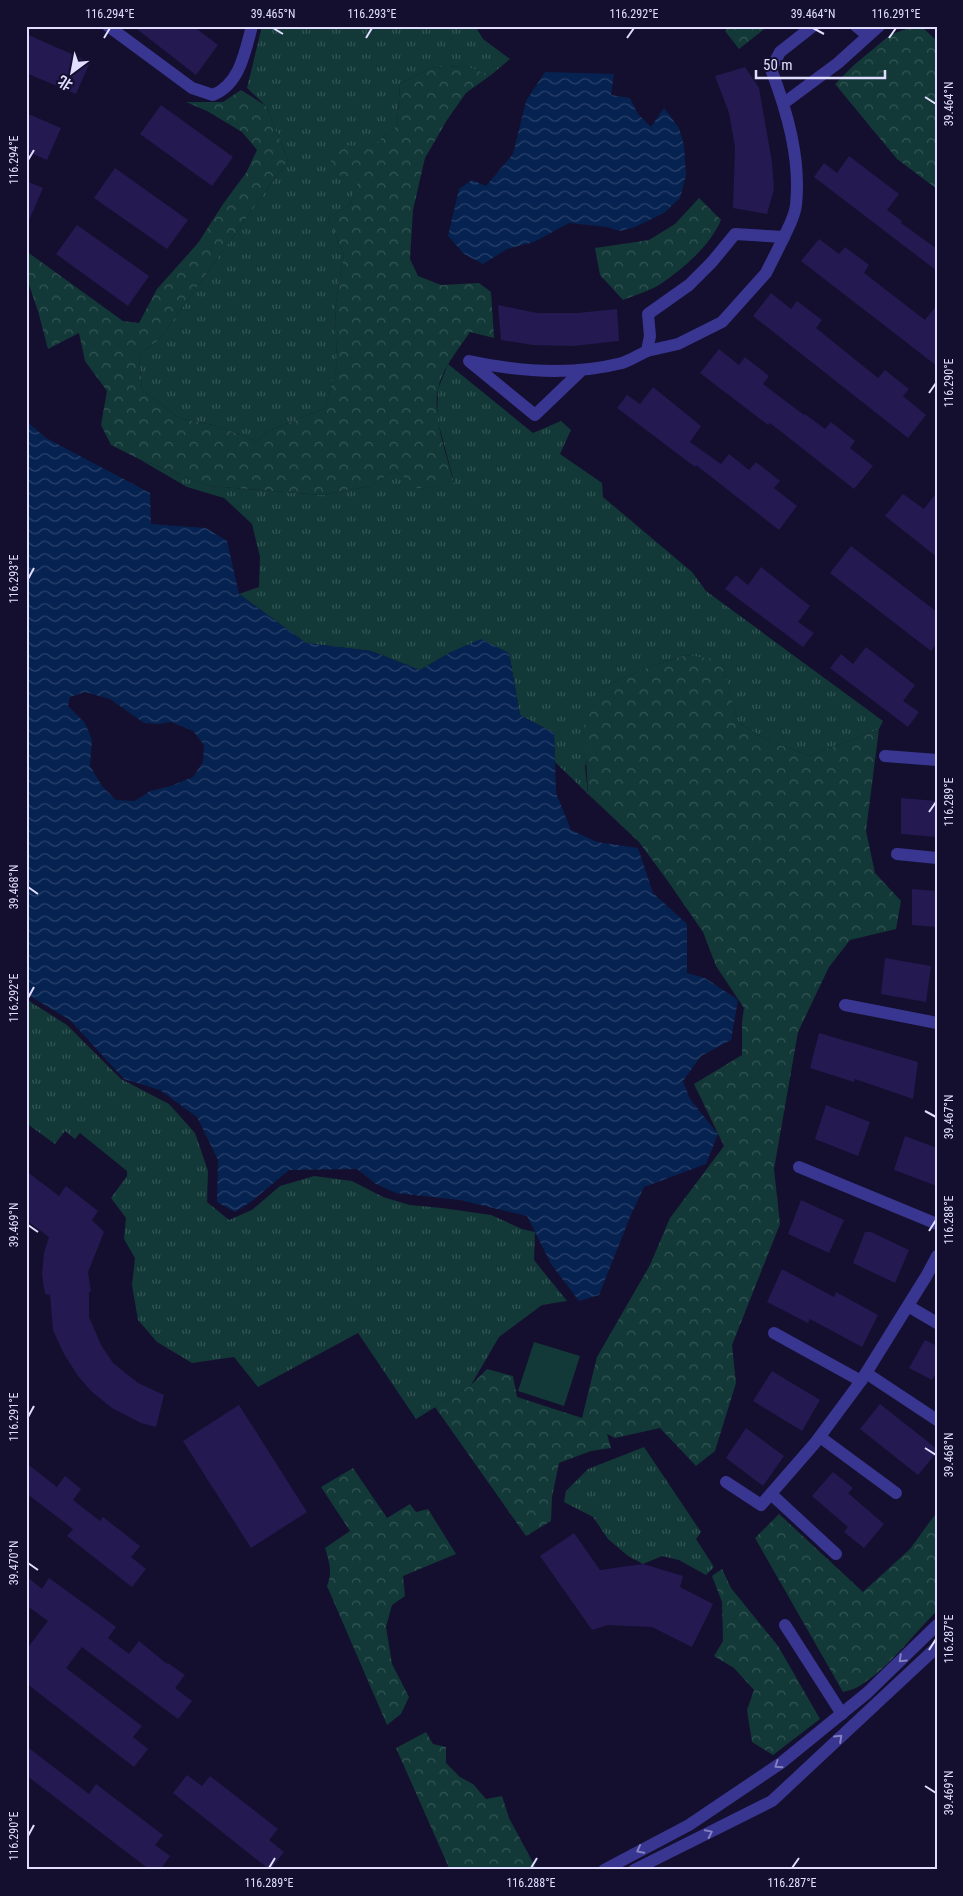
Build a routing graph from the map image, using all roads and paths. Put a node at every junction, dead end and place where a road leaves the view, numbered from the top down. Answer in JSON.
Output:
{"nodes":[{"id":1,"x":108,"y":26,"type":"edge"},
{"id":2,"x":252,"y":26,"type":"edge"},
{"id":3,"x":813,"y":26,"type":"edge"},
{"id":4,"x":856,"y":26,"type":"edge"},
{"id":5,"x":873,"y":26,"type":"edge"},
{"id":6,"x":879,"y":26,"type":"edge"},
{"id":7,"x":784,"y":103,"type":"junction"},
{"id":8,"x":784,"y":237,"type":"junction"},
{"id":9,"x":647,"y":351,"type":"junction"},
{"id":10,"x":582,"y":370,"type":"junction"},
{"id":11,"x":885,"y":756,"type":"dead end"},
{"id":12,"x":937,"y":760,"type":"edge"},
{"id":13,"x":898,"y":854,"type":"dead end"},
{"id":14,"x":937,"y":858,"type":"edge"},
{"id":15,"x":845,"y":1005,"type":"dead end"},
{"id":16,"x":937,"y":1023,"type":"edge"},
{"id":17,"x":799,"y":1167,"type":"dead end"},
{"id":18,"x":937,"y":1224,"type":"edge"},
{"id":19,"x":937,"y":1256,"type":"edge"},
{"id":20,"x":908,"y":1306,"type":"junction"},
{"id":21,"x":937,"y":1322,"type":"edge"},
{"id":22,"x":774,"y":1332,"type":"dead end"},
{"id":23,"x":864,"y":1377,"type":"junction"},
{"id":24,"x":937,"y":1420,"type":"edge"},
{"id":25,"x":820,"y":1437,"type":"junction"},
{"id":26,"x":726,"y":1482,"type":"dead end"},
{"id":27,"x":896,"y":1493,"type":"dead end"},
{"id":28,"x":771,"y":1494,"type":"junction"},
{"id":29,"x":836,"y":1554,"type":"dead end"},
{"id":30,"x":785,"y":1625,"type":"dead end"},
{"id":31,"x":937,"y":1625,"type":"edge"},
{"id":32,"x":937,"y":1647,"type":"edge"},
{"id":33,"x":842,"y":1714,"type":"junction"},
{"id":34,"x":604,"y":1870,"type":"edge"},
{"id":35,"x":634,"y":1870,"type":"edge"}],
"edges":[{"from":1,"to":2,"type":"street"},
{"from":3,"to":7,"type":"street"},
{"from":4,"to":5,"type":"street"},
{"from":6,"to":7,"type":"street"},
{"from":7,"to":8,"type":"street"},
{"from":8,"to":9,"type":"street"},
{"from":8,"to":9,"type":"street"},
{"from":9,"to":10,"type":"street"},
{"from":10,"to":10,"type":"street"},
{"from":11,"to":12,"type":"street"},
{"from":13,"to":14,"type":"street"},
{"from":15,"to":16,"type":"street"},
{"from":17,"to":18,"type":"street"},
{"from":19,"to":20,"type":"street"},
{"from":20,"to":21,"type":"street"},
{"from":20,"to":23,"type":"street"},
{"from":22,"to":23,"type":"street"},
{"from":23,"to":24,"type":"street"},
{"from":23,"to":25,"type":"street"},
{"from":25,"to":27,"type":"street"},
{"from":25,"to":28,"type":"street"},
{"from":26,"to":28,"type":"street"},
{"from":28,"to":29,"type":"street"},
{"from":30,"to":33,"type":"street"},
{"from":31,"to":33,"type":"street","one_way":true},
{"from":35,"to":32,"type":"street","one_way":true},
{"from":33,"to":34,"type":"street","one_way":true}]}
